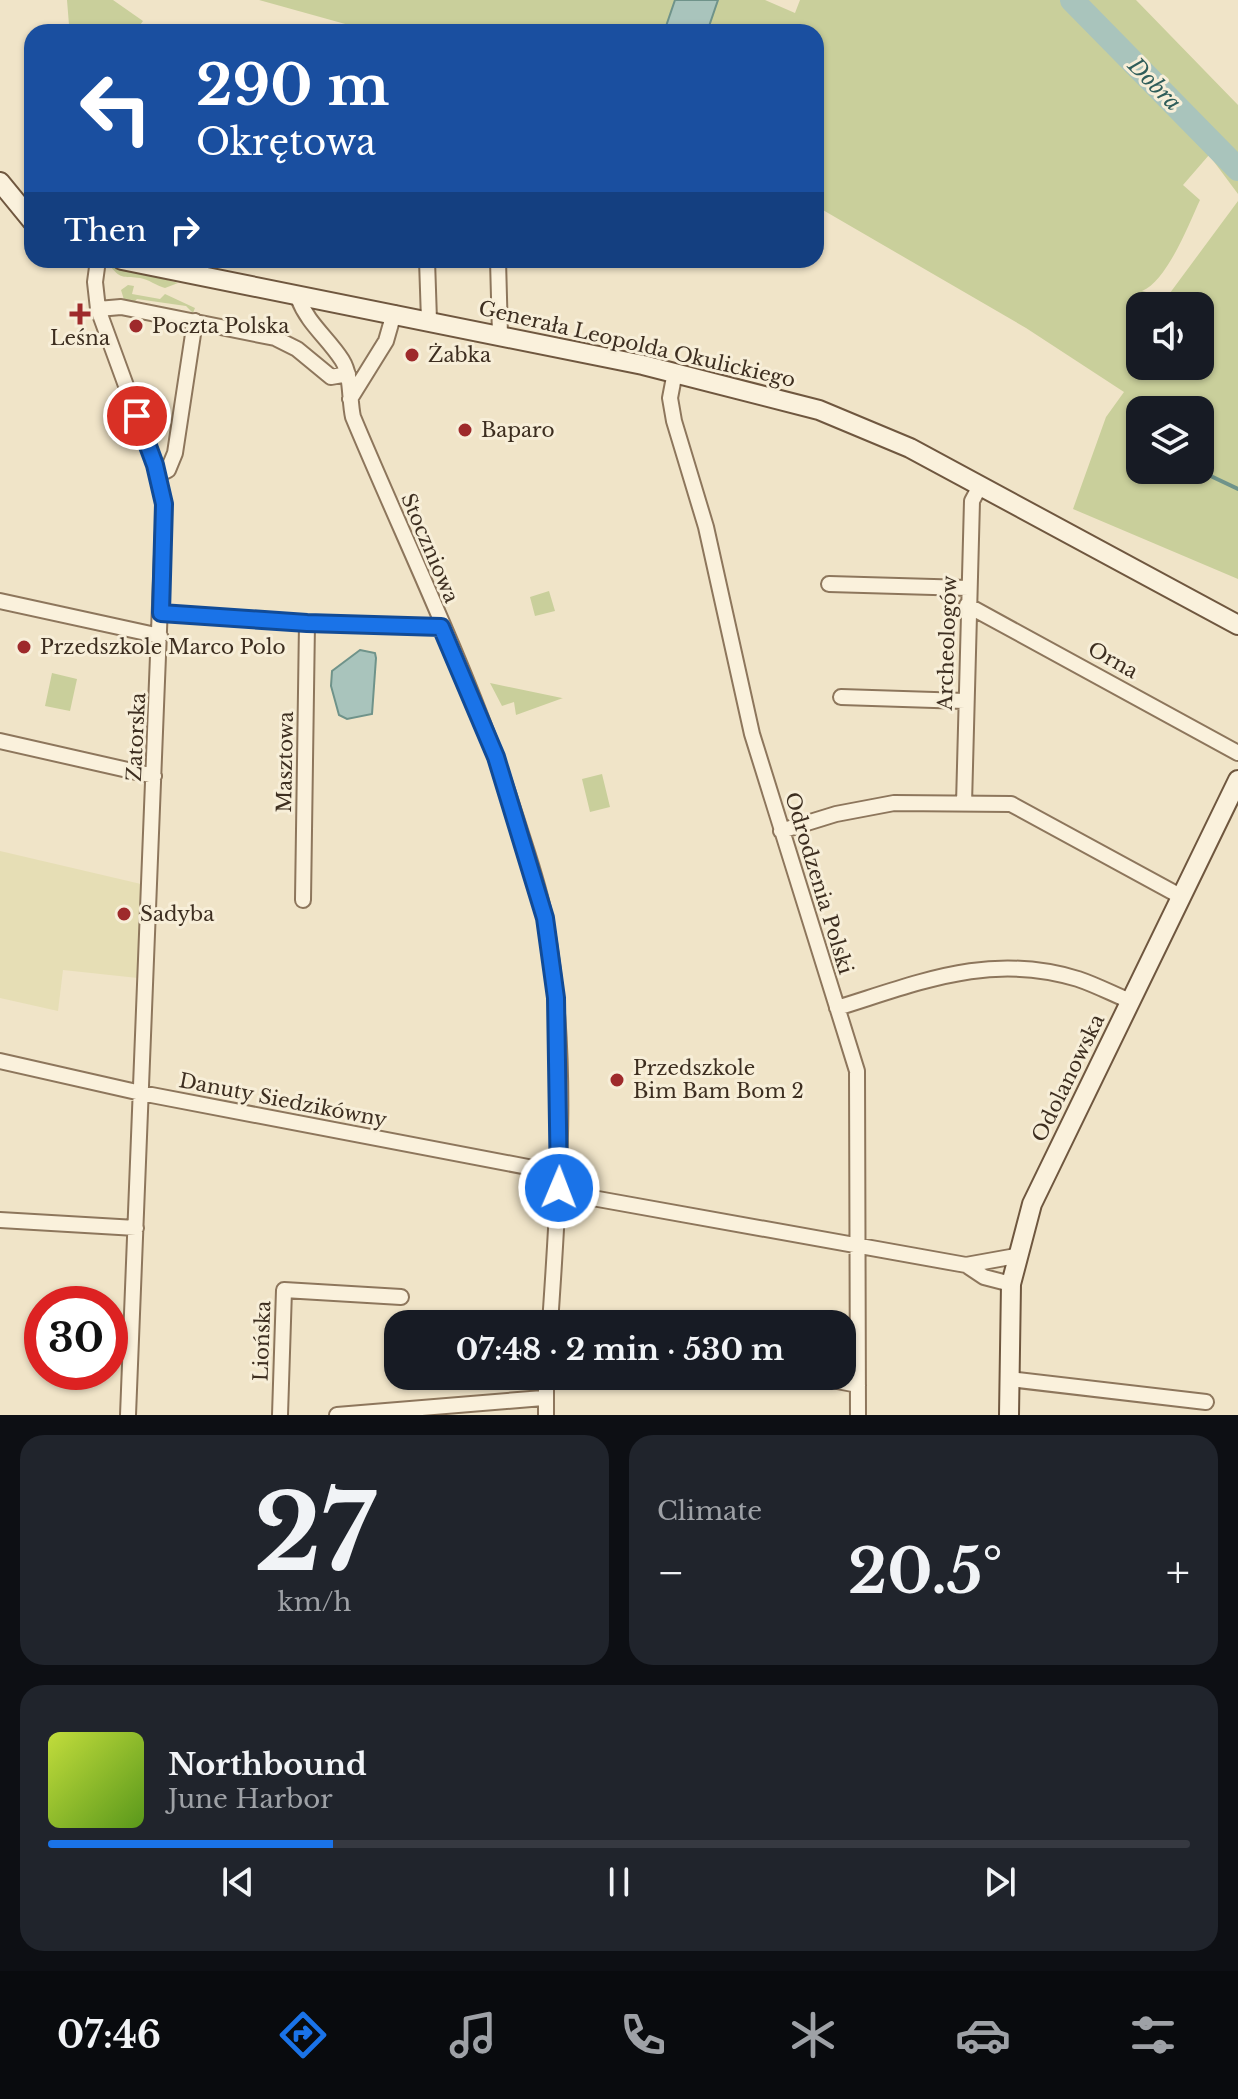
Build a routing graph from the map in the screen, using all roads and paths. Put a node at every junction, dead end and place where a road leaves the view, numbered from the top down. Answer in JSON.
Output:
{"nodes":[{"id":1,"x":0,"y":182,"type":"edge"},
{"id":2,"x":24,"y":211,"type":"edge"},
{"id":3,"x":97,"y":268,"type":"edge"},
{"id":4,"x":159,"y":268,"type":"edge"},
{"id":5,"x":427,"y":268,"type":"edge"},
{"id":6,"x":498,"y":268,"type":"edge"},
{"id":7,"x":298,"y":298,"type":"junction"},
{"id":8,"x":98,"y":309,"type":"junction"},
{"id":9,"x":394,"y":313,"type":"junction"},
{"id":10,"x":429,"y":320,"type":"junction"},
{"id":11,"x":195,"y":321,"type":"junction"},
{"id":12,"x":500,"y":335,"type":"junction"},
{"id":13,"x":675,"y":372,"type":"junction"},
{"id":14,"x":348,"y":374,"type":"junction"},
{"id":15,"x":350,"y":399,"type":"junction"},
{"id":16,"x":158,"y":475,"type":"junction"},
{"id":17,"x":980,"y":486,"type":"junction"},
{"id":18,"x":829,"y":584,"type":"dead end"},
{"id":19,"x":968,"y":588,"type":"junction"},
{"id":20,"x":0,"y":601,"type":"edge"},
{"id":21,"x":967,"y":605,"type":"junction"},
{"id":22,"x":161,"y":613,"type":"junction"},
{"id":23,"x":307,"y":623,"type":"junction"},
{"id":24,"x":1238,"y":625,"type":"edge"},
{"id":25,"x":441,"y":627,"type":"junction"},
{"id":26,"x":160,"y":636,"type":"junction"},
{"id":27,"x":841,"y":697,"type":"dead end"},
{"id":28,"x":965,"y":701,"type":"junction"},
{"id":29,"x":0,"y":741,"type":"edge"},
{"id":30,"x":1238,"y":753,"type":"edge"},
{"id":31,"x":154,"y":776,"type":"junction"},
{"id":32,"x":1238,"y":780,"type":"edge"},
{"id":33,"x":964,"y":804,"type":"junction"},
{"id":34,"x":781,"y":831,"type":"junction"},
{"id":35,"x":1180,"y":896,"type":"junction"},
{"id":36,"x":303,"y":900,"type":"dead end"},
{"id":37,"x":1130,"y":1001,"type":"junction"},
{"id":38,"x":837,"y":1008,"type":"junction"},
{"id":39,"x":0,"y":1061,"type":"edge"},
{"id":40,"x":141,"y":1093,"type":"junction"},
{"id":41,"x":559,"y":1173,"type":"junction"},
{"id":42,"x":559,"y":1192,"type":"junction"},
{"id":43,"x":0,"y":1220,"type":"edge"},
{"id":44,"x":136,"y":1228,"type":"junction"},
{"id":45,"x":858,"y":1246,"type":"junction"},
{"id":46,"x":1016,"y":1256,"type":"junction"},
{"id":47,"x":966,"y":1265,"type":"junction"},
{"id":48,"x":1011,"y":1284,"type":"junction"},
{"id":49,"x":401,"y":1297,"type":"dead end"},
{"id":50,"x":551,"y":1310,"type":"edge"},
{"id":51,"x":1009,"y":1379,"type":"junction"},
{"id":52,"x":858,"y":1385,"type":"joint"},
{"id":53,"x":544,"y":1390,"type":"edge"},
{"id":54,"x":543,"y":1398,"type":"junction"},
{"id":55,"x":1206,"y":1402,"type":"dead end"},
{"id":56,"x":128,"y":1415,"type":"edge"},
{"id":57,"x":280,"y":1415,"type":"edge"},
{"id":58,"x":337,"y":1415,"type":"edge"},
{"id":59,"x":546,"y":1415,"type":"edge"},
{"id":60,"x":858,"y":1415,"type":"edge"},
{"id":61,"x":1009,"y":1415,"type":"edge"}],
"edges":[{"from":1,"to":2,"type":"street"},
{"from":3,"to":8,"type":"street","name":"Zatorska"},
{"from":4,"to":7,"type":"street","name":"Generała Leopolda Okulickiego"},
{"from":5,"to":10,"type":"street"},
{"from":6,"to":12,"type":"street"},
{"from":7,"to":9,"type":"street","name":"Generała Leopolda Okulickiego"},
{"from":7,"to":14,"type":"street","name":"Stoczniowa"},
{"from":8,"to":11,"type":"street"},
{"from":8,"to":16,"type":"street","name":"Zatorska"},
{"from":9,"to":10,"type":"street","name":"Generała Leopolda Okulickiego"},
{"from":9,"to":15,"type":"street"},
{"from":10,"to":12,"type":"street","name":"Generała Leopolda Okulickiego"},
{"from":11,"to":14,"type":"street"},
{"from":11,"to":16,"type":"street"},
{"from":12,"to":13,"type":"street","name":"Generała Leopolda Okulickiego"},
{"from":13,"to":17,"type":"street","name":"Generała Leopolda Okulickiego"},
{"from":13,"to":34,"type":"street","name":"Odrodzenia Polski"},
{"from":14,"to":15,"type":"street","name":"Stoczniowa"},
{"from":15,"to":25,"type":"street","name":"Stoczniowa"},
{"from":16,"to":22,"type":"street","name":"Zatorska"},
{"from":17,"to":19,"type":"street","name":"Archeologów"},
{"from":17,"to":24,"type":"street","name":"Generała Leopolda Okulickiego"},
{"from":18,"to":19,"type":"street"},
{"from":19,"to":21,"type":"street","name":"Archeologów"},
{"from":20,"to":26,"type":"street"},
{"from":21,"to":28,"type":"street","name":"Archeologów"},
{"from":21,"to":30,"type":"street","name":"Orna"},
{"from":22,"to":23,"type":"street"},
{"from":22,"to":26,"type":"street","name":"Zatorska"},
{"from":23,"to":25,"type":"street"},
{"from":23,"to":36,"type":"street","name":"Masztowa"},
{"from":25,"to":41,"type":"street","name":"Stoczniowa"},
{"from":26,"to":31,"type":"street","name":"Zatorska"},
{"from":27,"to":28,"type":"street"},
{"from":28,"to":33,"type":"street","name":"Archeologów"},
{"from":29,"to":31,"type":"street"},
{"from":31,"to":40,"type":"street","name":"Zatorska"},
{"from":32,"to":35,"type":"street","name":"Odolanowska"},
{"from":33,"to":34,"type":"street"},
{"from":33,"to":35,"type":"street"},
{"from":34,"to":38,"type":"street","name":"Odrodzenia Polski"},
{"from":35,"to":37,"type":"street","name":"Odolanowska"},
{"from":37,"to":38,"type":"street"},
{"from":37,"to":46,"type":"street","name":"Odolanowska"},
{"from":38,"to":45,"type":"street","name":"Odrodzenia Polski"},
{"from":39,"to":40,"type":"street","name":"Danuty Siedzikówny"},
{"from":40,"to":41,"type":"street","name":"Danuty Siedzikówny"},
{"from":40,"to":44,"type":"street","name":"Zatorska"},
{"from":41,"to":42,"type":"street","name":"Stoczniowa"},
{"from":42,"to":45,"type":"street"},
{"from":42,"to":50,"type":"street","name":"Stoczniowa"},
{"from":43,"to":44,"type":"street"},
{"from":44,"to":56,"type":"street","name":"Zatorska"},
{"from":45,"to":47,"type":"street"},
{"from":45,"to":52,"type":"street","name":"Odrodzenia Polski"},
{"from":46,"to":47,"type":"street"},
{"from":46,"to":48,"type":"street","name":"Odolanowska"},
{"from":47,"to":48,"type":"street"},
{"from":48,"to":51,"type":"street","name":"Odolanowska"},
{"from":49,"to":57,"type":"street","name":"Liońska"},
{"from":51,"to":55,"type":"street"},
{"from":51,"to":61,"type":"street","name":"Odolanowska"},
{"from":52,"to":60,"type":"street","name":"Odrodzenia Polski"},
{"from":53,"to":54,"type":"street"},
{"from":54,"to":58,"type":"street"},
{"from":54,"to":59,"type":"street"}]}
